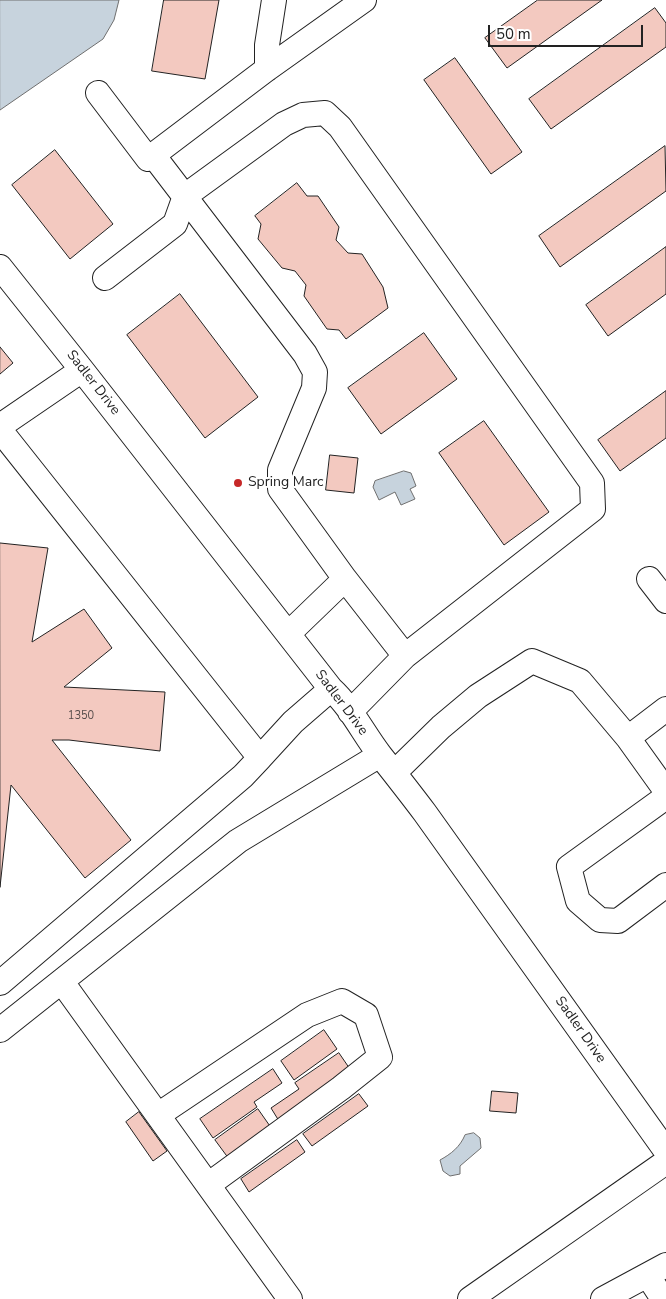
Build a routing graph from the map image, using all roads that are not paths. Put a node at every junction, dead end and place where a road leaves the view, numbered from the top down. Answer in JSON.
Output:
{"nodes":[{"id":1,"x":274,"y":0,"type":"edge"},
{"id":2,"x":364,"y":0,"type":"edge"},
{"id":3,"x":267,"y":69,"type":"junction"},
{"id":4,"x":98,"y":93,"type":"dead end"},
{"id":5,"x":153,"y":155,"type":"junction"},
{"id":6,"x":185,"y":196,"type":"junction"},
{"id":7,"x":0,"y":267,"type":"edge"},
{"id":8,"x":105,"y":278,"type":"dead end"},
{"id":9,"x":82,"y":370,"type":"junction"},
{"id":10,"x":0,"y":426,"type":"edge"},
{"id":11,"x":0,"y":430,"type":"edge"},
{"id":12,"x":345,"y":579,"type":"junction"},
{"id":13,"x":648,"y":579,"type":"dead end"},
{"id":14,"x":666,"y":601,"type":"edge"},
{"id":15,"x":288,"y":634,"type":"junction"},
{"id":16,"x":405,"y":656,"type":"junction"},
{"id":17,"x":330,"y":689,"type":"junction"},
{"id":18,"x":666,"y":710,"type":"edge"},
{"id":19,"x":350,"y":712,"type":"junction"},
{"id":20,"x":628,"y":738,"type":"junction"},
{"id":21,"x":260,"y":758,"type":"junction"},
{"id":22,"x":387,"y":763,"type":"junction"},
{"id":23,"x":666,"y":790,"type":"edge"},
{"id":24,"x":666,"y":797,"type":"edge"},
{"id":25,"x":666,"y":885,"type":"edge"},
{"id":26,"x":62,"y":982,"type":"junction"},
{"id":27,"x":0,"y":983,"type":"edge"},
{"id":28,"x":0,"y":1030,"type":"edge"},
{"id":29,"x":158,"y":1115,"type":"junction"},
{"id":30,"x":666,"y":1151,"type":"edge"},
{"id":31,"x":666,"y":1162,"type":"edge"},
{"id":32,"x":208,"y":1185,"type":"junction"},
{"id":33,"x":657,"y":1270,"type":"edge"},
{"id":34,"x":290,"y":1299,"type":"edge"},
{"id":35,"x":470,"y":1299,"type":"edge"},
{"id":36,"x":603,"y":1299,"type":"edge"},
{"id":37,"x":663,"y":1299,"type":"edge"}],
"edges":[{"from":1,"to":3,"type":"street"},
{"from":2,"to":3,"type":"street"},
{"from":3,"to":5,"type":"street"},
{"from":4,"to":5,"type":"street"},
{"from":5,"to":6,"type":"street"},
{"from":6,"to":8,"type":"street"},
{"from":6,"to":12,"type":"street"},
{"from":6,"to":16,"type":"street"},
{"from":7,"to":9,"type":"street","name":"Sadler Drive"},
{"from":9,"to":10,"type":"street"},
{"from":9,"to":15,"type":"street","name":"Sadler Drive"},
{"from":11,"to":21,"type":"street"},
{"from":12,"to":15,"type":"street"},
{"from":12,"to":16,"type":"street"},
{"from":13,"to":14,"type":"street"},
{"from":15,"to":17,"type":"street","name":"Sadler Drive"},
{"from":16,"to":19,"type":"street"},
{"from":17,"to":19,"type":"street","name":"Sadler Drive"},
{"from":17,"to":21,"type":"street"},
{"from":18,"to":20,"type":"street"},
{"from":19,"to":22,"type":"street","name":"Sadler Drive"},
{"from":20,"to":22,"type":"street"},
{"from":20,"to":23,"type":"street"},
{"from":21,"to":27,"type":"street"},
{"from":22,"to":26,"type":"street"},
{"from":22,"to":30,"type":"street","name":"Sadler Drive"},
{"from":24,"to":25,"type":"street"},
{"from":26,"to":28,"type":"street"},
{"from":26,"to":29,"type":"street"},
{"from":29,"to":32,"type":"street"},
{"from":29,"to":32,"type":"street"},
{"from":31,"to":35,"type":"street"},
{"from":32,"to":34,"type":"street"},
{"from":33,"to":36,"type":"street"},
{"from":33,"to":37,"type":"street"}]}
